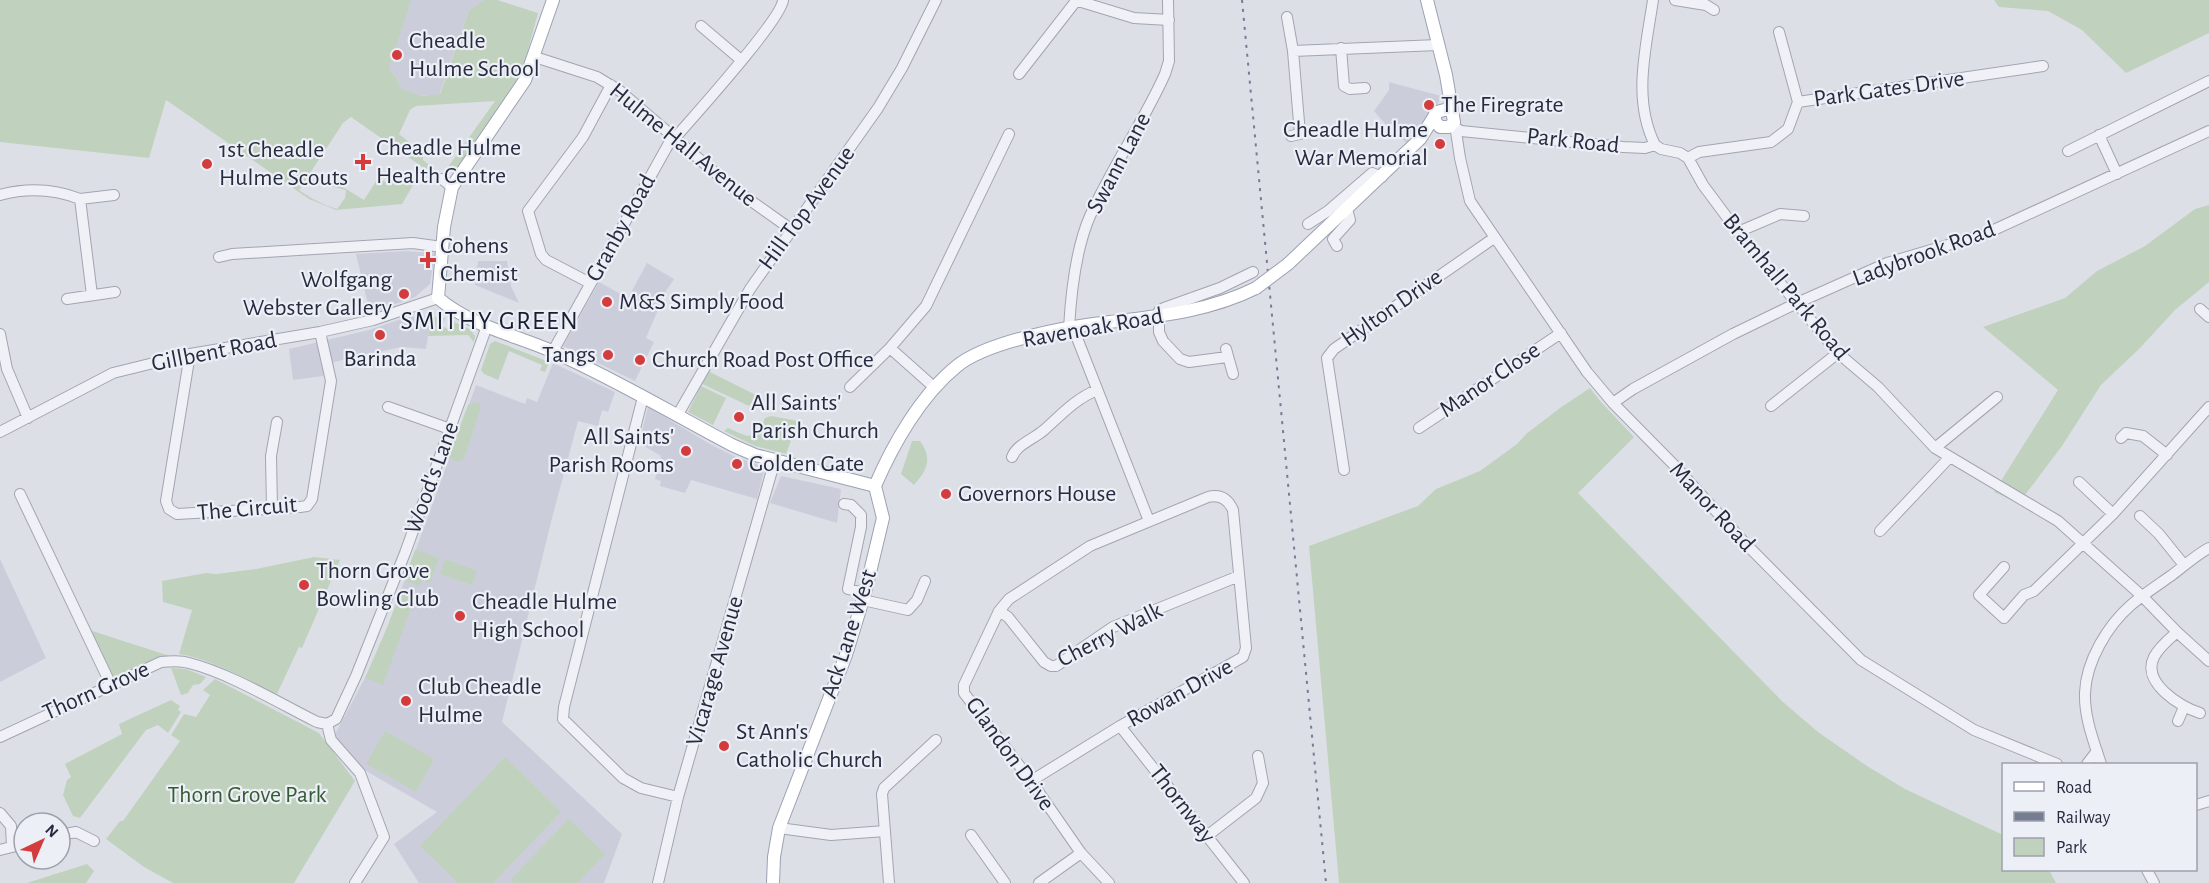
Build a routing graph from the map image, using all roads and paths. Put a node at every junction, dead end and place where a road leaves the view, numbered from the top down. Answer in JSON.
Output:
{"nodes":[{"id":1,"x":783,"y":0,"type":"edge"},
{"id":2,"x":936,"y":0,"type":"edge"},
{"id":3,"x":1168,"y":0,"type":"edge"},
{"id":4,"x":1427,"y":0,"type":"edge"},
{"id":5,"x":1653,"y":0,"type":"edge"},
{"id":6,"x":1675,"y":0,"type":"edge"},
{"id":7,"x":551,"y":1,"type":"edge"},
{"id":8,"x":1076,"y":1,"type":"edge"},
{"id":9,"x":1714,"y":10,"type":"dead end"},
{"id":10,"x":1287,"y":17,"type":"dead end"},
{"id":11,"x":1169,"y":20,"type":"junction"},
{"id":12,"x":701,"y":26,"type":"dead end"},
{"id":13,"x":1779,"y":32,"type":"dead end"},
{"id":14,"x":1438,"y":45,"type":"junction"},
{"id":15,"x":1341,"y":48,"type":"junction"},
{"id":16,"x":1293,"y":51,"type":"junction"},
{"id":17,"x":535,"y":57,"type":"junction"},
{"id":18,"x":741,"y":60,"type":"junction"},
{"id":19,"x":2043,"y":66,"type":"dead end"},
{"id":20,"x":1019,"y":74,"type":"dead end"},
{"id":21,"x":1446,"y":75,"type":"junction"},
{"id":22,"x":2209,"y":81,"type":"edge"},
{"id":23,"x":611,"y":85,"type":"junction"},
{"id":24,"x":1365,"y":88,"type":"dead end"},
{"id":25,"x":1798,"y":102,"type":"junction"},
{"id":26,"x":1437,"y":112,"type":"junction"},
{"id":27,"x":1449,"y":123,"type":"junction"},
{"id":28,"x":2209,"y":131,"type":"edge"},
{"id":29,"x":1009,"y":134,"type":"dead end"},
{"id":30,"x":2099,"y":135,"type":"junction"},
{"id":31,"x":1291,"y":136,"type":"dead end"},
{"id":32,"x":674,"y":137,"type":"junction"},
{"id":33,"x":1420,"y":139,"type":"junction"},
{"id":34,"x":1655,"y":145,"type":"junction"},
{"id":35,"x":2068,"y":151,"type":"dead end"},
{"id":36,"x":1688,"y":158,"type":"junction"},
{"id":37,"x":2117,"y":174,"type":"junction"},
{"id":38,"x":1382,"y":177,"type":"junction"},
{"id":39,"x":442,"y":179,"type":"dead end"},
{"id":40,"x":452,"y":187,"type":"junction"},
{"id":41,"x":0,"y":195,"type":"edge"},
{"id":42,"x":114,"y":195,"type":"dead end"},
{"id":43,"x":80,"y":200,"type":"junction"},
{"id":44,"x":1347,"y":209,"type":"junction"},
{"id":45,"x":1804,"y":216,"type":"dead end"},
{"id":46,"x":1308,"y":224,"type":"dead end"},
{"id":47,"x":792,"y":230,"type":"junction"},
{"id":48,"x":1738,"y":232,"type":"junction"},
{"id":49,"x":1494,"y":238,"type":"junction"},
{"id":50,"x":442,"y":246,"type":"junction"},
{"id":51,"x":1337,"y":246,"type":"dead end"},
{"id":52,"x":219,"y":257,"type":"dead end"},
{"id":53,"x":1253,"y":272,"type":"dead end"},
{"id":54,"x":590,"y":283,"type":"junction"},
{"id":55,"x":115,"y":292,"type":"dead end"},
{"id":56,"x":92,"y":295,"type":"junction"},
{"id":57,"x":438,"y":298,"type":"junction"},
{"id":58,"x":67,"y":299,"type":"dead end"},
{"id":59,"x":1797,"y":303,"type":"junction"},
{"id":60,"x":2200,"y":309,"type":"dead end"},
{"id":61,"x":1160,"y":316,"type":"junction"},
{"id":62,"x":2209,"y":317,"type":"edge"},
{"id":63,"x":487,"y":326,"type":"junction"},
{"id":64,"x":1072,"y":327,"type":"junction"},
{"id":65,"x":320,"y":333,"type":"junction"},
{"id":66,"x":1561,"y":333,"type":"junction"},
{"id":67,"x":0,"y":334,"type":"edge"},
{"id":68,"x":890,"y":348,"type":"junction"},
{"id":69,"x":553,"y":351,"type":"junction"},
{"id":70,"x":1838,"y":353,"type":"junction"},
{"id":71,"x":190,"y":354,"type":"junction"},
{"id":72,"x":1233,"y":374,"type":"dead end"},
{"id":73,"x":850,"y":387,"type":"dead end"},
{"id":74,"x":935,"y":388,"type":"junction"},
{"id":75,"x":1097,"y":390,"type":"junction"},
{"id":76,"x":643,"y":397,"type":"junction"},
{"id":77,"x":1997,"y":397,"type":"dead end"},
{"id":78,"x":1612,"y":403,"type":"junction"},
{"id":79,"x":1771,"y":406,"type":"dead end"},
{"id":80,"x":388,"y":407,"type":"dead end"},
{"id":81,"x":2209,"y":407,"type":"edge"},
{"id":82,"x":677,"y":416,"type":"junction"},
{"id":83,"x":28,"y":418,"type":"junction"},
{"id":84,"x":273,"y":425,"type":"dead end"},
{"id":85,"x":1419,"y":428,"type":"dead end"},
{"id":86,"x":450,"y":429,"type":"junction"},
{"id":87,"x":0,"y":432,"type":"edge"},
{"id":88,"x":2121,"y":438,"type":"dead end"},
{"id":89,"x":1935,"y":448,"type":"junction"},
{"id":90,"x":2167,"y":454,"type":"junction"},
{"id":91,"x":1012,"y":457,"type":"dead end"},
{"id":92,"x":1949,"y":458,"type":"junction"},
{"id":93,"x":775,"y":460,"type":"junction"},
{"id":94,"x":1344,"y":470,"type":"dead end"},
{"id":95,"x":2079,"y":482,"type":"dead end"},
{"id":96,"x":875,"y":486,"type":"junction"},
{"id":97,"x":20,"y":494,"type":"dead end"},
{"id":98,"x":844,"y":504,"type":"dead end"},
{"id":99,"x":272,"y":509,"type":"junction"},
{"id":100,"x":2113,"y":514,"type":"junction"},
{"id":101,"x":2140,"y":516,"type":"dead end"},
{"id":102,"x":1149,"y":521,"type":"junction"},
{"id":103,"x":1880,"y":531,"type":"dead end"},
{"id":104,"x":2084,"y":544,"type":"junction"},
{"id":105,"x":2209,"y":548,"type":"edge"},
{"id":106,"x":2184,"y":565,"type":"junction"},
{"id":107,"x":2004,"y":567,"type":"dead end"},
{"id":108,"x":1239,"y":576,"type":"junction"},
{"id":109,"x":925,"y":581,"type":"dead end"},
{"id":110,"x":864,"y":596,"type":"junction"},
{"id":111,"x":2142,"y":596,"type":"junction"},
{"id":112,"x":999,"y":611,"type":"junction"},
{"id":113,"x":2177,"y":632,"type":"junction"},
{"id":114,"x":2209,"y":661,"type":"edge"},
{"id":115,"x":2156,"y":684,"type":"junction"},
{"id":116,"x":111,"y":686,"type":"junction"},
{"id":117,"x":2146,"y":691,"type":"dead end"},
{"id":118,"x":2184,"y":707,"type":"junction"},
{"id":119,"x":2200,"y":713,"type":"dead end"},
{"id":120,"x":2178,"y":721,"type":"dead end"},
{"id":121,"x":327,"y":724,"type":"junction"},
{"id":122,"x":1120,"y":726,"type":"junction"},
{"id":123,"x":0,"y":737,"type":"edge"},
{"id":124,"x":936,"y":740,"type":"dead end"},
{"id":125,"x":2097,"y":751,"type":"junction"},
{"id":126,"x":1258,"y":756,"type":"dead end"},
{"id":127,"x":2052,"y":763,"type":"edge"},
{"id":128,"x":2089,"y":763,"type":"edge"},
{"id":129,"x":2100,"y":763,"type":"edge"},
{"id":130,"x":1031,"y":782,"type":"junction"},
{"id":131,"x":678,"y":797,"type":"junction"},
{"id":132,"x":0,"y":813,"type":"edge"},
{"id":133,"x":779,"y":828,"type":"junction"},
{"id":134,"x":885,"y":831,"type":"junction"},
{"id":135,"x":72,"y":833,"type":"edge"},
{"id":136,"x":971,"y":835,"type":"dead end"},
{"id":137,"x":1207,"y":836,"type":"junction"},
{"id":138,"x":94,"y":842,"type":"dead end"},
{"id":139,"x":12,"y":847,"type":"joint"},
{"id":140,"x":0,"y":850,"type":"edge"},
{"id":141,"x":1082,"y":853,"type":"junction"},
{"id":142,"x":355,"y":883,"type":"edge"},
{"id":143,"x":658,"y":883,"type":"edge"},
{"id":144,"x":773,"y":883,"type":"edge"},
{"id":145,"x":889,"y":883,"type":"edge"},
{"id":146,"x":1005,"y":883,"type":"edge"},
{"id":147,"x":1039,"y":883,"type":"edge"},
{"id":148,"x":1109,"y":883,"type":"edge"},
{"id":149,"x":1244,"y":883,"type":"edge"}],
"edges":[{"from":1,"to":18,"type":"street","name":"Granby Road"},
{"from":2,"to":47,"type":"street","name":"Hill Top Avenue"},
{"from":3,"to":11,"type":"street","name":"Swann Lane"},
{"from":4,"to":14,"type":"main road"},
{"from":5,"to":34,"type":"street"},
{"from":6,"to":9,"type":"street"},
{"from":7,"to":17,"type":"main road"},
{"from":8,"to":11,"type":"street"},
{"from":8,"to":20,"type":"street"},
{"from":10,"to":16,"type":"street"},
{"from":11,"to":64,"type":"street","name":"Swann Lane"},
{"from":12,"to":18,"type":"street"},
{"from":13,"to":25,"type":"street"},
{"from":14,"to":15,"type":"street"},
{"from":14,"to":21,"type":"main road"},
{"from":15,"to":16,"type":"street"},
{"from":15,"to":24,"type":"street"},
{"from":16,"to":31,"type":"street"},
{"from":17,"to":23,"type":"street","name":"Hulme Hall Avenue"},
{"from":17,"to":40,"type":"main road"},
{"from":18,"to":32,"type":"street","name":"Granby Road"},
{"from":19,"to":25,"type":"street","name":"Park Gates Drive"},
{"from":21,"to":26,"type":"main road"},
{"from":21,"to":27,"type":"main road"},
{"from":22,"to":30,"type":"street"},
{"from":23,"to":32,"type":"street","name":"Hulme Hall Avenue"},
{"from":23,"to":54,"type":"street"},
{"from":25,"to":36,"type":"street","name":"Park Gates Drive"},
{"from":26,"to":27,"type":"main road"},
{"from":26,"to":27,"type":"main road"},
{"from":26,"to":33,"type":"main road","name":"Ravenoak Road"},
{"from":27,"to":33,"type":"main road","name":"Ravenoak Road"},
{"from":27,"to":34,"type":"street","name":"Park Road"},
{"from":27,"to":49,"type":"street","name":"Manor Road"},
{"from":28,"to":37,"type":"street","name":"Ladybrook Road"},
{"from":29,"to":68,"type":"street"},
{"from":30,"to":35,"type":"street"},
{"from":30,"to":37,"type":"street"},
{"from":32,"to":47,"type":"street","name":"Hulme Hall Avenue"},
{"from":32,"to":54,"type":"street","name":"Granby Road"},
{"from":33,"to":38,"type":"main road","name":"Ravenoak Road"},
{"from":34,"to":36,"type":"street","name":"Park Road"},
{"from":36,"to":48,"type":"street","name":"Bramhall Park Road"},
{"from":37,"to":59,"type":"street","name":"Ladybrook Road"},
{"from":38,"to":44,"type":"main road","name":"Ravenoak Road"},
{"from":38,"to":46,"type":"street","name":"Ravenoak Road"},
{"from":39,"to":40,"type":"street"},
{"from":40,"to":50,"type":"main road"},
{"from":41,"to":43,"type":"street"},
{"from":42,"to":43,"type":"street"},
{"from":43,"to":56,"type":"street"},
{"from":44,"to":51,"type":"street","name":"Ravenoak Road"},
{"from":44,"to":61,"type":"main road","name":"Ravenoak Road","bridge":true},
{"from":45,"to":48,"type":"street"},
{"from":47,"to":82,"type":"street","name":"Hill Top Avenue"},
{"from":48,"to":59,"type":"street","name":"Bramhall Park Road"},
{"from":49,"to":66,"type":"street","name":"Manor Road"},
{"from":49,"to":94,"type":"street","name":"Hylton Drive"},
{"from":50,"to":52,"type":"street"},
{"from":50,"to":57,"type":"main road"},
{"from":53,"to":61,"type":"street"},
{"from":54,"to":69,"type":"street","name":"Granby Road"},
{"from":55,"to":56,"type":"street"},
{"from":56,"to":58,"type":"street"},
{"from":57,"to":63,"type":"main road"},
{"from":57,"to":65,"type":"street","name":"Gillbent Road"},
{"from":59,"to":70,"type":"street","name":"Bramhall Park Road"},
{"from":59,"to":78,"type":"street","name":"Ladybrook Road"},
{"from":60,"to":62,"type":"street"},
{"from":61,"to":64,"type":"main road","name":"Ravenoak Road"},
{"from":61,"to":72,"type":"street"},
{"from":63,"to":69,"type":"main road"},
{"from":63,"to":86,"type":"street","name":"Wood's Lane"},
{"from":64,"to":74,"type":"main road","name":"Ravenoak Road"},
{"from":64,"to":75,"type":"street"},
{"from":65,"to":71,"type":"street","name":"Gillbent Road"},
{"from":65,"to":99,"type":"street","name":"The Circuit"},
{"from":66,"to":78,"type":"street","name":"Manor Road"},
{"from":66,"to":85,"type":"street","name":"Manor Close"},
{"from":67,"to":83,"type":"street"},
{"from":68,"to":73,"type":"street"},
{"from":68,"to":74,"type":"street"},
{"from":69,"to":76,"type":"main road"},
{"from":70,"to":79,"type":"street"},
{"from":70,"to":89,"type":"street","name":"Bramhall Park Road"},
{"from":71,"to":83,"type":"street","name":"Gillbent Road"},
{"from":71,"to":99,"type":"street","name":"The Circuit"},
{"from":74,"to":96,"type":"main road","name":"Ravenoak Road"},
{"from":75,"to":91,"type":"street"},
{"from":75,"to":102,"type":"street"},
{"from":76,"to":82,"type":"main road"},
{"from":76,"to":131,"type":"street"},
{"from":77,"to":89,"type":"street"},
{"from":78,"to":127,"type":"street","name":"Manor Road"},
{"from":80,"to":86,"type":"street"},
{"from":81,"to":90,"type":"street"},
{"from":82,"to":93,"type":"main road"},
{"from":83,"to":87,"type":"street","name":"Gillbent Road"},
{"from":84,"to":99,"type":"street"},
{"from":86,"to":121,"type":"street","name":"Wood's Lane"},
{"from":88,"to":90,"type":"street"},
{"from":89,"to":92,"type":"street","name":"Bramhall Park Road"},
{"from":90,"to":100,"type":"street"},
{"from":92,"to":103,"type":"street"},
{"from":92,"to":104,"type":"street","name":"Bramhall Park Road"},
{"from":93,"to":96,"type":"main road"},
{"from":93,"to":131,"type":"street","name":"Vicarage Avenue"},
{"from":95,"to":100,"type":"street"},
{"from":96,"to":110,"type":"main road","name":"Ack Lane West"},
{"from":97,"to":116,"type":"street"},
{"from":98,"to":110,"type":"street"},
{"from":100,"to":104,"type":"street"},
{"from":101,"to":106,"type":"street"},
{"from":102,"to":108,"type":"street","name":"Rowan Drive"},
{"from":102,"to":112,"type":"street","name":"Glandon Drive"},
{"from":104,"to":107,"type":"street"},
{"from":104,"to":111,"type":"street","name":"Bramhall Park Road"},
{"from":105,"to":106,"type":"street"},
{"from":106,"to":111,"type":"street"},
{"from":108,"to":112,"type":"street","name":"Cherry Walk"},
{"from":108,"to":122,"type":"street","name":"Rowan Drive"},
{"from":109,"to":110,"type":"street"},
{"from":110,"to":133,"type":"main road","name":"Ack Lane West"},
{"from":111,"to":113,"type":"street","name":"Bramhall Park Road"},
{"from":111,"to":125,"type":"street"},
{"from":112,"to":130,"type":"street","name":"Glandon Drive"},
{"from":113,"to":114,"type":"street","name":"Bramhall Park Road"},
{"from":113,"to":115,"type":"street"},
{"from":115,"to":117,"type":"street"},
{"from":115,"to":118,"type":"street"},
{"from":116,"to":121,"type":"street","name":"Thorn Grove"},
{"from":116,"to":123,"type":"street","name":"Thorn Grove"},
{"from":118,"to":119,"type":"street"},
{"from":118,"to":120,"type":"street"},
{"from":121,"to":142,"type":"street"},
{"from":122,"to":130,"type":"street","name":"Rowan Drive"},
{"from":122,"to":137,"type":"street","name":"Thornway"},
{"from":124,"to":134,"type":"street"},
{"from":125,"to":128,"type":"street"},
{"from":125,"to":129,"type":"street"},
{"from":126,"to":137,"type":"street"},
{"from":130,"to":141,"type":"street","name":"Glandon Drive"},
{"from":131,"to":143,"type":"street","name":"Vicarage Avenue"},
{"from":132,"to":139,"type":"street"},
{"from":133,"to":134,"type":"street"},
{"from":133,"to":144,"type":"main road","name":"Ack Lane West"},
{"from":134,"to":145,"type":"street"},
{"from":135,"to":138,"type":"street"},
{"from":136,"to":146,"type":"street"},
{"from":137,"to":149,"type":"street","name":"Thornway"},
{"from":139,"to":140,"type":"street"},
{"from":141,"to":147,"type":"street"},
{"from":141,"to":148,"type":"street","name":"Glandon Drive"}]}
